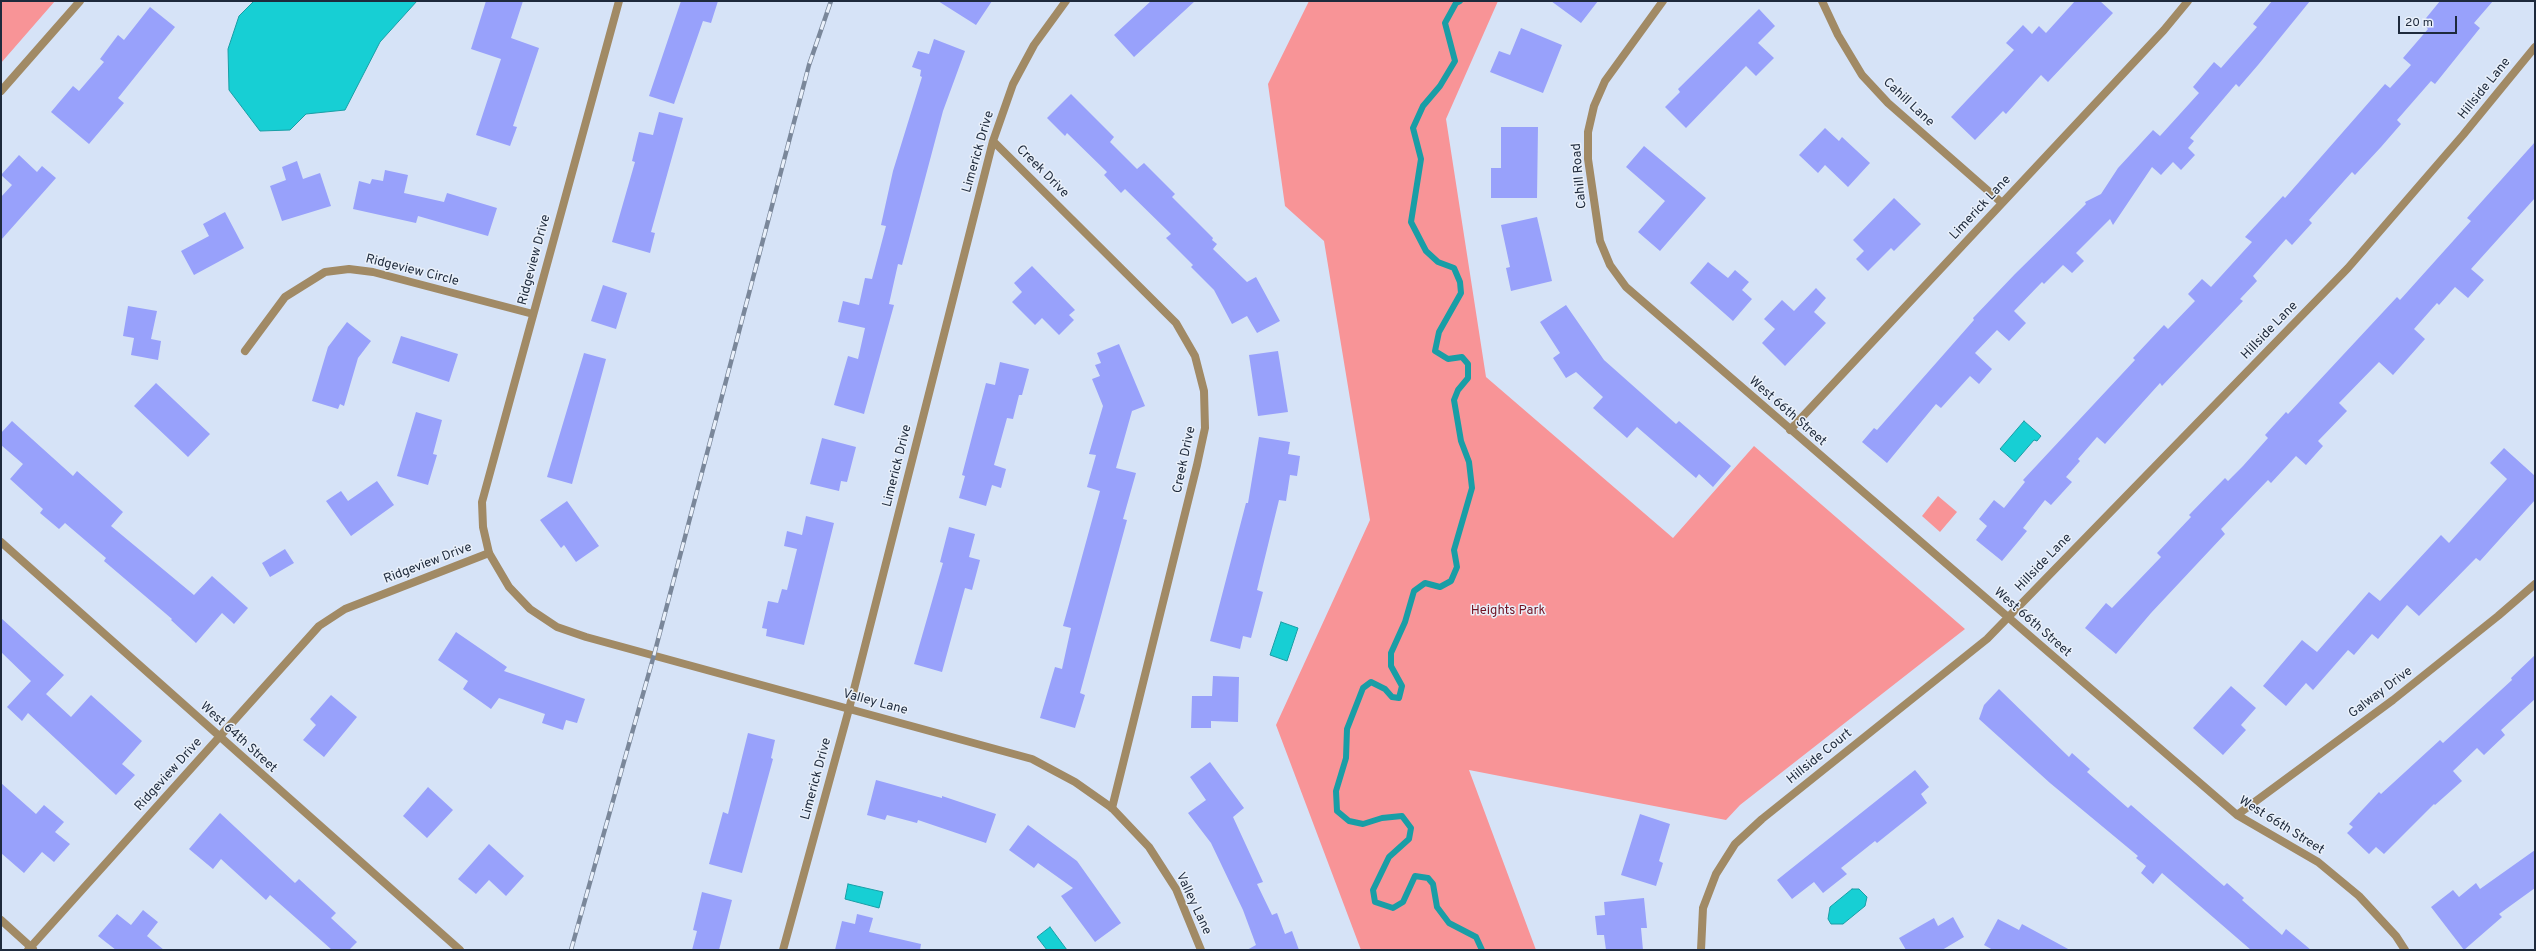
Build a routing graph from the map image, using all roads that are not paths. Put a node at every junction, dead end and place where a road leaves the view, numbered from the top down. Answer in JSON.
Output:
{"nodes":[{"id":1,"x":80,"y":1,"type":"edge"},
{"id":2,"x":619,"y":1,"type":"edge"},
{"id":3,"x":1066,"y":1,"type":"edge"},
{"id":4,"x":1663,"y":1,"type":"edge"},
{"id":5,"x":1822,"y":1,"type":"edge"},
{"id":6,"x":2188,"y":1,"type":"edge"},
{"id":7,"x":2535,"y":47,"type":"edge"},
{"id":8,"x":1,"y":91,"type":"edge"},
{"id":9,"x":993,"y":142,"type":"junction"},
{"id":10,"x":2002,"y":203,"type":"junction"},
{"id":11,"x":1647,"y":307,"type":"joint"},
{"id":12,"x":533,"y":314,"type":"junction"},
{"id":13,"x":245,"y":351,"type":"dead end"},
{"id":14,"x":1790,"y":430,"type":"junction"},
{"id":15,"x":1,"y":542,"type":"edge"},
{"id":16,"x":489,"y":553,"type":"junction"},
{"id":17,"x":2535,"y":584,"type":"edge"},
{"id":18,"x":2008,"y":618,"type":"junction"},
{"id":19,"x":849,"y":708,"type":"junction"},
{"id":20,"x":219,"y":737,"type":"junction"},
{"id":21,"x":1112,"y":808,"type":"junction"},
{"id":22,"x":2237,"y":814,"type":"junction"},
{"id":23,"x":1,"y":920,"type":"edge"},
{"id":24,"x":31,"y":949,"type":"edge"},
{"id":25,"x":460,"y":950,"type":"edge"},
{"id":26,"x":783,"y":950,"type":"edge"},
{"id":27,"x":1201,"y":950,"type":"edge"},
{"id":28,"x":1701,"y":950,"type":"edge"},
{"id":29,"x":2405,"y":950,"type":"edge"}],
"edges":[{"from":1,"to":8,"type":"street"},
{"from":2,"to":12,"type":"street","name":"Ridgeview Drive"},
{"from":3,"to":9,"type":"street","name":"Limerick Drive"},
{"from":4,"to":11,"type":"street","name":"Cahill Road"},
{"from":5,"to":10,"type":"street","name":"Cahill Lane"},
{"from":6,"to":10,"type":"street","name":"Limerick Lane"},
{"from":7,"to":18,"type":"street","name":"Hillside Lane"},
{"from":9,"to":19,"type":"street","name":"Limerick Drive"},
{"from":9,"to":21,"type":"street","name":"Creek Drive"},
{"from":10,"to":14,"type":"street","name":"Limerick Lane"},
{"from":11,"to":14,"type":"street","name":"West 66th Street"},
{"from":12,"to":13,"type":"street","name":"Ridgeview Circle"},
{"from":12,"to":16,"type":"street","name":"Ridgeview Drive"},
{"from":14,"to":18,"type":"street","name":"West 66th Street"},
{"from":15,"to":20,"type":"street","name":"West 64th Street"},
{"from":16,"to":19,"type":"street","name":"Valley Lane"},
{"from":16,"to":20,"type":"street","name":"Ridgeview Drive"},
{"from":17,"to":22,"type":"street","name":"Galway Drive"},
{"from":18,"to":22,"type":"street","name":"West 66th Street"},
{"from":18,"to":28,"type":"street","name":"Hillside Court"},
{"from":19,"to":21,"type":"street","name":"Valley Lane"},
{"from":19,"to":26,"type":"street","name":"Limerick Drive"},
{"from":20,"to":24,"type":"street","name":"Ridgeview Drive"},
{"from":20,"to":25,"type":"street","name":"West 64th Street"},
{"from":21,"to":27,"type":"street","name":"Valley Lane"},
{"from":22,"to":29,"type":"street","name":"West 66th Street"},
{"from":23,"to":24,"type":"street"}]}
